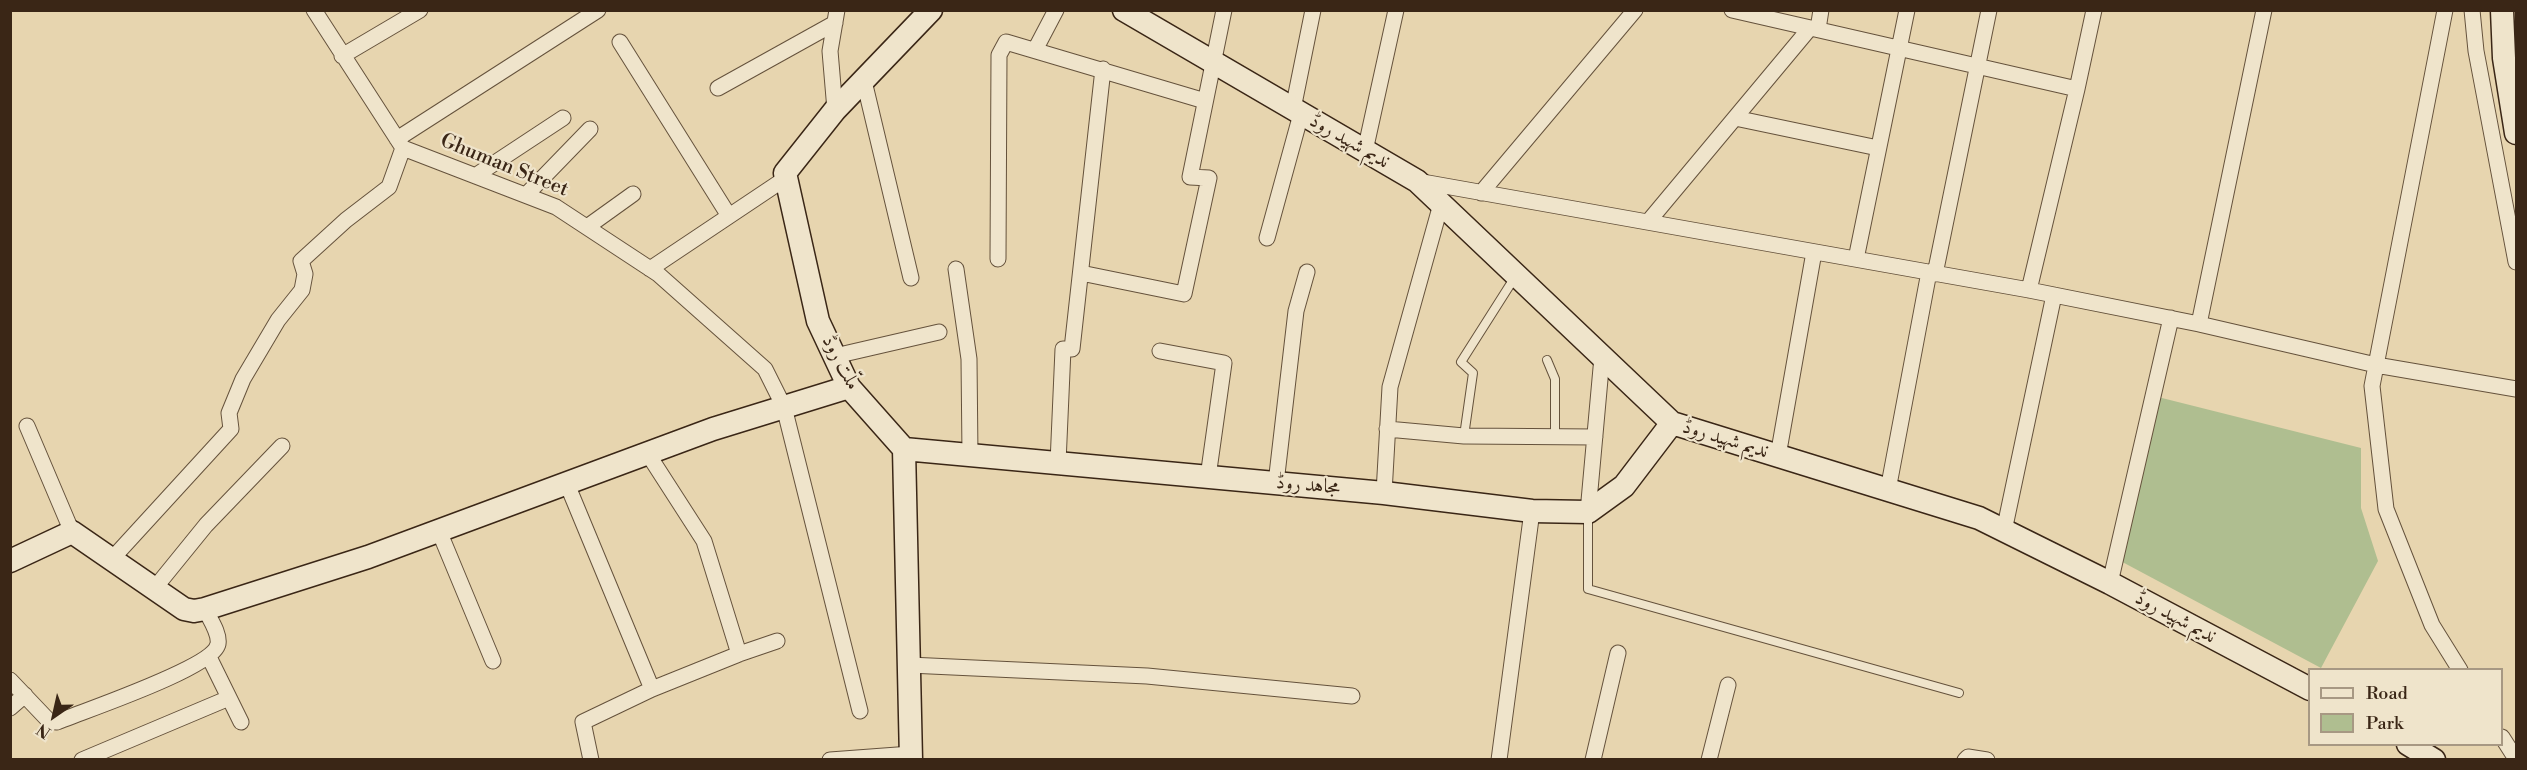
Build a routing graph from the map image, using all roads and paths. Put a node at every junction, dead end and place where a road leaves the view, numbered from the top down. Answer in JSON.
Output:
{"nodes":[{"id":1,"x":314,"y":10,"type":"edge"},
{"id":2,"x":420,"y":10,"type":"edge"},
{"id":3,"x":598,"y":10,"type":"edge"},
{"id":4,"x":931,"y":10,"type":"edge"},
{"id":5,"x":1056,"y":10,"type":"edge"},
{"id":6,"x":1224,"y":10,"type":"edge"},
{"id":7,"x":1313,"y":10,"type":"edge"},
{"id":8,"x":1396,"y":10,"type":"edge"},
{"id":9,"x":1635,"y":10,"type":"edge"},
{"id":10,"x":1821,"y":10,"type":"edge"},
{"id":11,"x":1906,"y":10,"type":"edge"},
{"id":12,"x":1989,"y":10,"type":"edge"},
{"id":13,"x":2094,"y":10,"type":"edge"},
{"id":14,"x":2264,"y":10,"type":"edge"},
{"id":15,"x":2445,"y":10,"type":"edge"},
{"id":16,"x":2472,"y":10,"type":"edge"},
{"id":17,"x":2502,"y":10,"type":"edge"},
{"id":18,"x":1738,"y":11,"type":"edge"},
{"id":19,"x":1135,"y":14,"type":"edge"},
{"id":20,"x":836,"y":16,"type":"edge"},
{"id":21,"x":1814,"y":28,"type":"junction"},
{"id":22,"x":620,"y":42,"type":"dead end"},
{"id":23,"x":1899,"y":48,"type":"junction"},
{"id":24,"x":1035,"y":50,"type":"junction"},
{"id":25,"x":342,"y":56,"type":"junction"},
{"id":26,"x":1212,"y":62,"type":"junction"},
{"id":27,"x":1978,"y":65,"type":"junction"},
{"id":28,"x":1103,"y":69,"type":"junction"},
{"id":29,"x":864,"y":81,"type":"junction"},
{"id":30,"x":718,"y":88,"type":"dead end"},
{"id":31,"x":2077,"y":89,"type":"junction"},
{"id":32,"x":1205,"y":101,"type":"junction"},
{"id":33,"x":836,"y":110,"type":"junction"},
{"id":34,"x":1297,"y":111,"type":"junction"},
{"id":35,"x":563,"y":118,"type":"dead end"},
{"id":36,"x":1735,"y":118,"type":"junction"},
{"id":37,"x":590,"y":129,"type":"dead end"},
{"id":38,"x":2517,"y":133,"type":"edge"},
{"id":39,"x":400,"y":144,"type":"junction"},
{"id":40,"x":1878,"y":148,"type":"junction"},
{"id":41,"x":1365,"y":151,"type":"junction"},
{"id":42,"x":475,"y":176,"type":"junction"},
{"id":43,"x":786,"y":177,"type":"junction"},
{"id":44,"x":1417,"y":181,"type":"junction"},
{"id":45,"x":1481,"y":193,"type":"junction"},
{"id":46,"x":633,"y":194,"type":"dead end"},
{"id":47,"x":526,"y":195,"type":"junction"},
{"id":48,"x":1441,"y":204,"type":"junction"},
{"id":49,"x":729,"y":216,"type":"junction"},
{"id":50,"x":1648,"y":222,"type":"junction"},
{"id":51,"x":587,"y":227,"type":"junction"},
{"id":52,"x":1266,"y":238,"type":"dead end"},
{"id":53,"x":1814,"y":252,"type":"junction"},
{"id":54,"x":998,"y":259,"type":"dead end"},
{"id":55,"x":1856,"y":259,"type":"junction"},
{"id":56,"x":2517,"y":262,"type":"edge"},
{"id":57,"x":650,"y":269,"type":"junction"},
{"id":58,"x":956,"y":269,"type":"dead end"},
{"id":59,"x":1307,"y":272,"type":"dead end"},
{"id":60,"x":1081,"y":273,"type":"junction"},
{"id":61,"x":1932,"y":273,"type":"junction"},
{"id":62,"x":1516,"y":276,"type":"junction"},
{"id":63,"x":911,"y":278,"type":"dead end"},
{"id":64,"x":2029,"y":290,"type":"junction"},
{"id":65,"x":2054,"y":295,"type":"junction"},
{"id":66,"x":2171,"y":318,"type":"junction"},
{"id":67,"x":2199,"y":324,"type":"junction"},
{"id":68,"x":939,"y":332,"type":"dead end"},
{"id":69,"x":1160,"y":351,"type":"dead end"},
{"id":70,"x":835,"y":356,"type":"junction"},
{"id":71,"x":1602,"y":357,"type":"junction"},
{"id":72,"x":1547,"y":360,"type":"dead end"},
{"id":73,"x":2376,"y":365,"type":"junction"},
{"id":74,"x":849,"y":387,"type":"junction"},
{"id":75,"x":2517,"y":389,"type":"edge"},
{"id":76,"x":784,"y":407,"type":"junction"},
{"id":77,"x":1672,"y":423,"type":"junction"},
{"id":78,"x":27,"y":426,"type":"dead end"},
{"id":79,"x":1387,"y":429,"type":"junction"},
{"id":80,"x":1464,"y":436,"type":"junction"},
{"id":81,"x":1555,"y":437,"type":"junction"},
{"id":82,"x":1595,"y":437,"type":"junction"},
{"id":83,"x":282,"y":446,"type":"dead end"},
{"id":84,"x":904,"y":448,"type":"junction"},
{"id":85,"x":648,"y":454,"type":"junction"},
{"id":86,"x":970,"y":454,"type":"junction"},
{"id":87,"x":1778,"y":456,"type":"junction"},
{"id":88,"x":1058,"y":463,"type":"junction"},
{"id":89,"x":1208,"y":477,"type":"junction"},
{"id":90,"x":1276,"y":483,"type":"junction"},
{"id":91,"x":567,"y":484,"type":"junction"},
{"id":92,"x":1888,"y":490,"type":"junction"},
{"id":93,"x":1384,"y":493,"type":"junction"},
{"id":94,"x":1532,"y":511,"type":"junction"},
{"id":95,"x":1588,"y":512,"type":"junction"},
{"id":96,"x":439,"y":531,"type":"junction"},
{"id":97,"x":2004,"y":531,"type":"junction"},
{"id":98,"x":72,"y":532,"type":"junction"},
{"id":99,"x":111,"y":560,"type":"junction"},
{"id":100,"x":10,"y":561,"type":"edge"},
{"id":101,"x":2110,"y":583,"type":"junction"},
{"id":102,"x":154,"y":589,"type":"junction"},
{"id":103,"x":205,"y":609,"type":"junction"},
{"id":104,"x":777,"y":641,"type":"dead end"},
{"id":105,"x":1618,"y":653,"type":"dead end"},
{"id":106,"x":739,"y":654,"type":"junction"},
{"id":107,"x":208,"y":657,"type":"junction"},
{"id":108,"x":493,"y":661,"type":"dead end"},
{"id":109,"x":909,"y":665,"type":"junction"},
{"id":110,"x":2459,"y":668,"type":"edge"},
{"id":111,"x":10,"y":680,"type":"edge"},
{"id":112,"x":1728,"y":685,"type":"dead end"},
{"id":113,"x":2308,"y":688,"type":"edge"},
{"id":114,"x":652,"y":689,"type":"junction"},
{"id":115,"x":1959,"y":693,"type":"dead end"},
{"id":116,"x":25,"y":695,"type":"junction"},
{"id":117,"x":1352,"y":696,"type":"dead end"},
{"id":118,"x":229,"y":698,"type":"junction"},
{"id":119,"x":10,"y":708,"type":"edge"},
{"id":120,"x":860,"y":711,"type":"dead end"},
{"id":121,"x":241,"y":722,"type":"dead end"},
{"id":122,"x":2503,"y":738,"type":"edge"},
{"id":123,"x":2411,"y":746,"type":"edge"},
{"id":124,"x":911,"y":757,"type":"edge"},
{"id":125,"x":1966,"y":758,"type":"edge"},
{"id":126,"x":82,"y":759,"type":"edge"},
{"id":127,"x":591,"y":759,"type":"edge"},
{"id":128,"x":831,"y":759,"type":"edge"},
{"id":129,"x":1498,"y":759,"type":"edge"},
{"id":130,"x":1593,"y":759,"type":"edge"},
{"id":131,"x":1709,"y":759,"type":"edge"},
{"id":132,"x":1987,"y":759,"type":"edge"},
{"id":133,"x":2434,"y":759,"type":"edge"},
{"id":134,"x":2517,"y":759,"type":"edge"}],
"edges":[{"from":1,"to":25,"type":"street"},
{"from":2,"to":25,"type":"street"},
{"from":3,"to":39,"type":"street"},
{"from":4,"to":29,"type":"street"},
{"from":5,"to":24,"type":"street"},
{"from":6,"to":26,"type":"street"},
{"from":7,"to":34,"type":"street"},
{"from":8,"to":41,"type":"street"},
{"from":9,"to":45,"type":"street"},
{"from":10,"to":21,"type":"street"},
{"from":11,"to":23,"type":"street"},
{"from":12,"to":27,"type":"street"},
{"from":13,"to":31,"type":"street"},
{"from":14,"to":67,"type":"street"},
{"from":15,"to":73,"type":"street"},
{"from":16,"to":56,"type":"street"},
{"from":17,"to":38,"type":"street"},
{"from":18,"to":21,"type":"street"},
{"from":19,"to":26,"type":"street","name":"ندیم شہید روڈ"},
{"from":20,"to":30,"type":"street"},
{"from":20,"to":33,"type":"street"},
{"from":21,"to":23,"type":"street"},
{"from":21,"to":36,"type":"street"},
{"from":22,"to":49,"type":"street"},
{"from":23,"to":27,"type":"street"},
{"from":23,"to":40,"type":"street"},
{"from":24,"to":28,"type":"street"},
{"from":24,"to":54,"type":"street"},
{"from":25,"to":39,"type":"street"},
{"from":26,"to":32,"type":"street"},
{"from":26,"to":34,"type":"street","name":"ندیم شہید روڈ"},
{"from":27,"to":31,"type":"street"},
{"from":27,"to":61,"type":"street"},
{"from":28,"to":32,"type":"street"},
{"from":28,"to":60,"type":"street"},
{"from":29,"to":33,"type":"street"},
{"from":29,"to":63,"type":"street"},
{"from":31,"to":64,"type":"street"},
{"from":32,"to":60,"type":"street"},
{"from":33,"to":43,"type":"street"},
{"from":34,"to":41,"type":"street","name":"ندیم شہید روڈ"},
{"from":34,"to":52,"type":"street"},
{"from":35,"to":42,"type":"street"},
{"from":36,"to":40,"type":"street"},
{"from":36,"to":50,"type":"street"},
{"from":37,"to":47,"type":"street"},
{"from":39,"to":42,"type":"street","name":"Ghuman Street"},
{"from":39,"to":99,"type":"street"},
{"from":40,"to":55,"type":"street"},
{"from":41,"to":44,"type":"street","name":"ندیم شہید روڈ"},
{"from":42,"to":47,"type":"street","name":"Ghuman Street"},
{"from":43,"to":49,"type":"street"},
{"from":43,"to":70,"type":"street","name":"ملّت روڈ"},
{"from":44,"to":45,"type":"street"},
{"from":44,"to":48,"type":"street","name":"ندیم شہید روڈ"},
{"from":45,"to":50,"type":"street"},
{"from":46,"to":51,"type":"street"},
{"from":47,"to":51,"type":"street","name":"Ghuman Street"},
{"from":48,"to":62,"type":"street","name":"ندیم شہید روڈ"},
{"from":48,"to":79,"type":"street"},
{"from":49,"to":57,"type":"street"},
{"from":50,"to":53,"type":"street"},
{"from":51,"to":57,"type":"street","name":"Ghuman Street"},
{"from":53,"to":55,"type":"street"},
{"from":53,"to":87,"type":"street"},
{"from":55,"to":61,"type":"street"},
{"from":57,"to":76,"type":"street","name":"Ghuman Street"},
{"from":58,"to":86,"type":"street"},
{"from":59,"to":90,"type":"street"},
{"from":60,"to":88,"type":"street"},
{"from":61,"to":64,"type":"street"},
{"from":61,"to":92,"type":"street"},
{"from":62,"to":71,"type":"street","name":"ندیم شہید روڈ"},
{"from":62,"to":80,"type":"lane"},
{"from":64,"to":65,"type":"street"},
{"from":65,"to":66,"type":"street"},
{"from":65,"to":97,"type":"street"},
{"from":66,"to":67,"type":"street"},
{"from":66,"to":101,"type":"street"},
{"from":67,"to":73,"type":"street"},
{"from":68,"to":70,"type":"street"},
{"from":69,"to":89,"type":"street"},
{"from":70,"to":74,"type":"street","name":"ملّت روڈ"},
{"from":71,"to":77,"type":"street","name":"ندیم شہید روڈ"},
{"from":71,"to":82,"type":"street"},
{"from":72,"to":81,"type":"lane"},
{"from":73,"to":75,"type":"street"},
{"from":73,"to":110,"type":"street"},
{"from":74,"to":76,"type":"street"},
{"from":74,"to":84,"type":"street","name":"ملّت روڈ"},
{"from":76,"to":85,"type":"street"},
{"from":76,"to":120,"type":"street","name":"Ghuman Street"},
{"from":77,"to":87,"type":"street","name":"ندیم شہید روڈ"},
{"from":77,"to":95,"type":"street"},
{"from":78,"to":98,"type":"street"},
{"from":79,"to":80,"type":"street"},
{"from":79,"to":93,"type":"street"},
{"from":80,"to":81,"type":"street"},
{"from":81,"to":82,"type":"street"},
{"from":82,"to":95,"type":"street"},
{"from":83,"to":102,"type":"street"},
{"from":84,"to":86,"type":"street","name":"مجاہد روڈ"},
{"from":84,"to":109,"type":"street"},
{"from":85,"to":91,"type":"street"},
{"from":85,"to":106,"type":"street"},
{"from":86,"to":88,"type":"street","name":"مجاہد روڈ"},
{"from":87,"to":92,"type":"street","name":"ندیم شہید روڈ"},
{"from":88,"to":89,"type":"street","name":"مجاہد روڈ"},
{"from":89,"to":90,"type":"street","name":"مجاہد روڈ"},
{"from":90,"to":93,"type":"street","name":"مجاہد روڈ"},
{"from":91,"to":96,"type":"street"},
{"from":91,"to":114,"type":"street"},
{"from":92,"to":97,"type":"street","name":"ندیم شہید روڈ"},
{"from":93,"to":94,"type":"street","name":"مجاہد روڈ"},
{"from":94,"to":95,"type":"street","name":"مجاہد روڈ"},
{"from":94,"to":129,"type":"street"},
{"from":95,"to":115,"type":"lane"},
{"from":96,"to":103,"type":"street"},
{"from":96,"to":108,"type":"street"},
{"from":97,"to":101,"type":"street","name":"ندیم شہید روڈ"},
{"from":98,"to":99,"type":"street"},
{"from":98,"to":100,"type":"street"},
{"from":99,"to":102,"type":"street"},
{"from":101,"to":113,"type":"street","name":"ندیم شہید روڈ"},
{"from":102,"to":103,"type":"street"},
{"from":103,"to":107,"type":"street"},
{"from":104,"to":106,"type":"street"},
{"from":105,"to":130,"type":"street"},
{"from":106,"to":114,"type":"street"},
{"from":107,"to":116,"type":"street"},
{"from":107,"to":118,"type":"street"},
{"from":109,"to":117,"type":"street"},
{"from":109,"to":124,"type":"street"},
{"from":111,"to":116,"type":"street"},
{"from":112,"to":131,"type":"street"},
{"from":114,"to":127,"type":"street"},
{"from":116,"to":119,"type":"street"},
{"from":118,"to":121,"type":"street"},
{"from":118,"to":126,"type":"street"},
{"from":122,"to":134,"type":"street"},
{"from":123,"to":133,"type":"street"},
{"from":124,"to":128,"type":"street"},
{"from":125,"to":132,"type":"street"}]}
